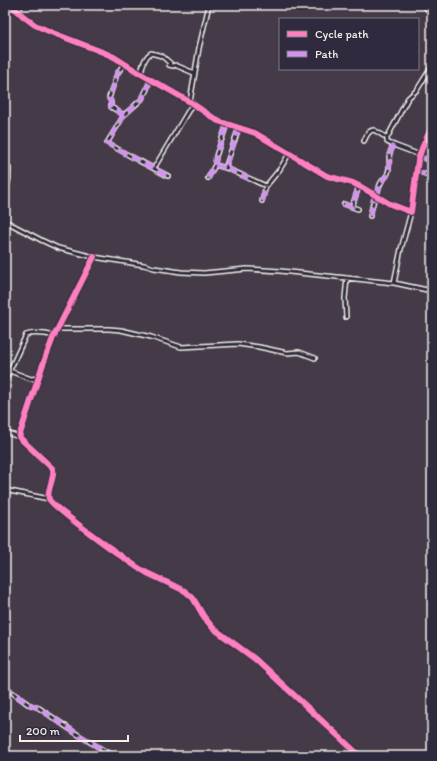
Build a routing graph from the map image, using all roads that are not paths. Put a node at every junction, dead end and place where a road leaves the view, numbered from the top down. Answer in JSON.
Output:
{"nodes":[{"id":1,"x":11,"y":5,"type":"edge"},
{"id":2,"x":21,"y":5,"type":"edge"},
{"id":3,"x":208,"y":5,"type":"edge"},
{"id":4,"x":424,"y":5,"type":"edge"},
{"id":5,"x":18,"y":12,"type":"junction"},
{"id":6,"x":432,"y":12,"type":"edge"},
{"id":7,"x":124,"y":64,"type":"junction"},
{"id":8,"x":432,"y":66,"type":"edge"},
{"id":9,"x":194,"y":72,"type":"junction"},
{"id":10,"x":141,"y":74,"type":"junction"},
{"id":11,"x":150,"y":80,"type":"junction"},
{"id":12,"x":191,"y":102,"type":"junction"},
{"id":13,"x":124,"y":115,"type":"junction"},
{"id":14,"x":227,"y":124,"type":"junction"},
{"id":15,"x":432,"y":126,"type":"edge"},
{"id":16,"x":239,"y":128,"type":"junction"},
{"id":17,"x":387,"y":138,"type":"junction"},
{"id":18,"x":364,"y":141,"type":"dead end"},
{"id":19,"x":394,"y":145,"type":"junction"},
{"id":20,"x":289,"y":154,"type":"junction"},
{"id":21,"x":419,"y":156,"type":"junction"},
{"id":22,"x":432,"y":161,"type":"edge"},
{"id":23,"x":215,"y":165,"type":"junction"},
{"id":24,"x":5,"y":167,"type":"edge"},
{"id":25,"x":154,"y":168,"type":"junction"},
{"id":26,"x":226,"y":168,"type":"junction"},
{"id":27,"x":416,"y":171,"type":"junction"},
{"id":28,"x":206,"y":172,"type":"dead end"},
{"id":29,"x":210,"y":174,"type":"junction"},
{"id":30,"x":168,"y":176,"type":"dead end"},
{"id":31,"x":432,"y":176,"type":"edge"},
{"id":32,"x":208,"y":178,"type":"dead end"},
{"id":33,"x":266,"y":186,"type":"junction"},
{"id":34,"x":359,"y":186,"type":"junction"},
{"id":35,"x":5,"y":192,"type":"edge"},
{"id":36,"x":376,"y":196,"type":"junction"},
{"id":37,"x":262,"y":201,"type":"dead end"},
{"id":38,"x":344,"y":204,"type":"dead end"},
{"id":39,"x":352,"y":207,"type":"junction"},
{"id":40,"x":358,"y":209,"type":"dead end"},
{"id":41,"x":411,"y":212,"type":"junction"},
{"id":42,"x":370,"y":216,"type":"dead end"},
{"id":43,"x":5,"y":221,"type":"edge"},
{"id":44,"x":94,"y":257,"type":"junction"},
{"id":45,"x":347,"y":278,"type":"junction"},
{"id":46,"x":394,"y":283,"type":"junction"},
{"id":47,"x":432,"y":291,"type":"edge"},
{"id":48,"x":346,"y":317,"type":"dead end"},
{"id":49,"x":57,"y":330,"type":"junction"},
{"id":50,"x":55,"y":336,"type":"junction"},
{"id":51,"x":315,"y":358,"type":"dead end"},
{"id":52,"x":10,"y":371,"type":"junction"},
{"id":53,"x":38,"y":378,"type":"junction"},
{"id":54,"x":5,"y":381,"type":"edge"},
{"id":55,"x":5,"y":432,"type":"edge"},
{"id":56,"x":19,"y":437,"type":"junction"},
{"id":57,"x":5,"y":490,"type":"edge"},
{"id":58,"x":49,"y":499,"type":"junction"},
{"id":59,"x":5,"y":686,"type":"edge"},
{"id":60,"x":113,"y":756,"type":"edge"},
{"id":61,"x":360,"y":756,"type":"edge"}],
"edges":[{"from":1,"to":5,"type":"street"},
{"from":2,"to":5,"type":"street"},
{"from":3,"to":9,"type":"street"},
{"from":4,"to":6,"type":"main road"},
{"from":5,"to":7,"type":"street"},
{"from":7,"to":10,"type":"street"},
{"from":7,"to":13,"type":"street"},
{"from":8,"to":17,"type":"street"},
{"from":9,"to":10,"type":"street"},
{"from":9,"to":12,"type":"street"},
{"from":10,"to":11,"type":"street"},
{"from":11,"to":12,"type":"street"},
{"from":11,"to":13,"type":"street"},
{"from":12,"to":14,"type":"street"},
{"from":12,"to":25,"type":"street"},
{"from":13,"to":25,"type":"street"},
{"from":14,"to":16,"type":"street"},
{"from":14,"to":23,"type":"street"},
{"from":15,"to":21,"type":"street"},
{"from":16,"to":20,"type":"street"},
{"from":16,"to":26,"type":"street"},
{"from":17,"to":18,"type":"street"},
{"from":17,"to":19,"type":"street"},
{"from":19,"to":21,"type":"street"},
{"from":19,"to":36,"type":"street"},
{"from":20,"to":33,"type":"street"},
{"from":20,"to":34,"type":"street"},
{"from":21,"to":22,"type":"street"},
{"from":21,"to":27,"type":"street"},
{"from":23,"to":26,"type":"street"},
{"from":23,"to":29,"type":"street"},
{"from":24,"to":35,"type":"street"},
{"from":25,"to":30,"type":"street"},
{"from":26,"to":33,"type":"street"},
{"from":27,"to":31,"type":"street"},
{"from":27,"to":41,"type":"street"},
{"from":28,"to":29,"type":"street"},
{"from":29,"to":32,"type":"street"},
{"from":33,"to":37,"type":"street"},
{"from":34,"to":36,"type":"street"},
{"from":34,"to":39,"type":"street"},
{"from":36,"to":41,"type":"street"},
{"from":36,"to":42,"type":"street"},
{"from":38,"to":39,"type":"street"},
{"from":39,"to":40,"type":"street"},
{"from":41,"to":46,"type":"street"},
{"from":43,"to":44,"type":"street"},
{"from":44,"to":45,"type":"street"},
{"from":44,"to":49,"type":"street"},
{"from":45,"to":46,"type":"street"},
{"from":45,"to":48,"type":"street"},
{"from":46,"to":47,"type":"street"},
{"from":49,"to":50,"type":"street"},
{"from":49,"to":51,"type":"street"},
{"from":50,"to":52,"type":"street"},
{"from":50,"to":53,"type":"street"},
{"from":52,"to":53,"type":"street"},
{"from":52,"to":54,"type":"street"},
{"from":53,"to":56,"type":"street"},
{"from":55,"to":56,"type":"street"},
{"from":56,"to":58,"type":"street"},
{"from":57,"to":58,"type":"street"},
{"from":58,"to":61,"type":"street"},
{"from":59,"to":60,"type":"street"}]}
